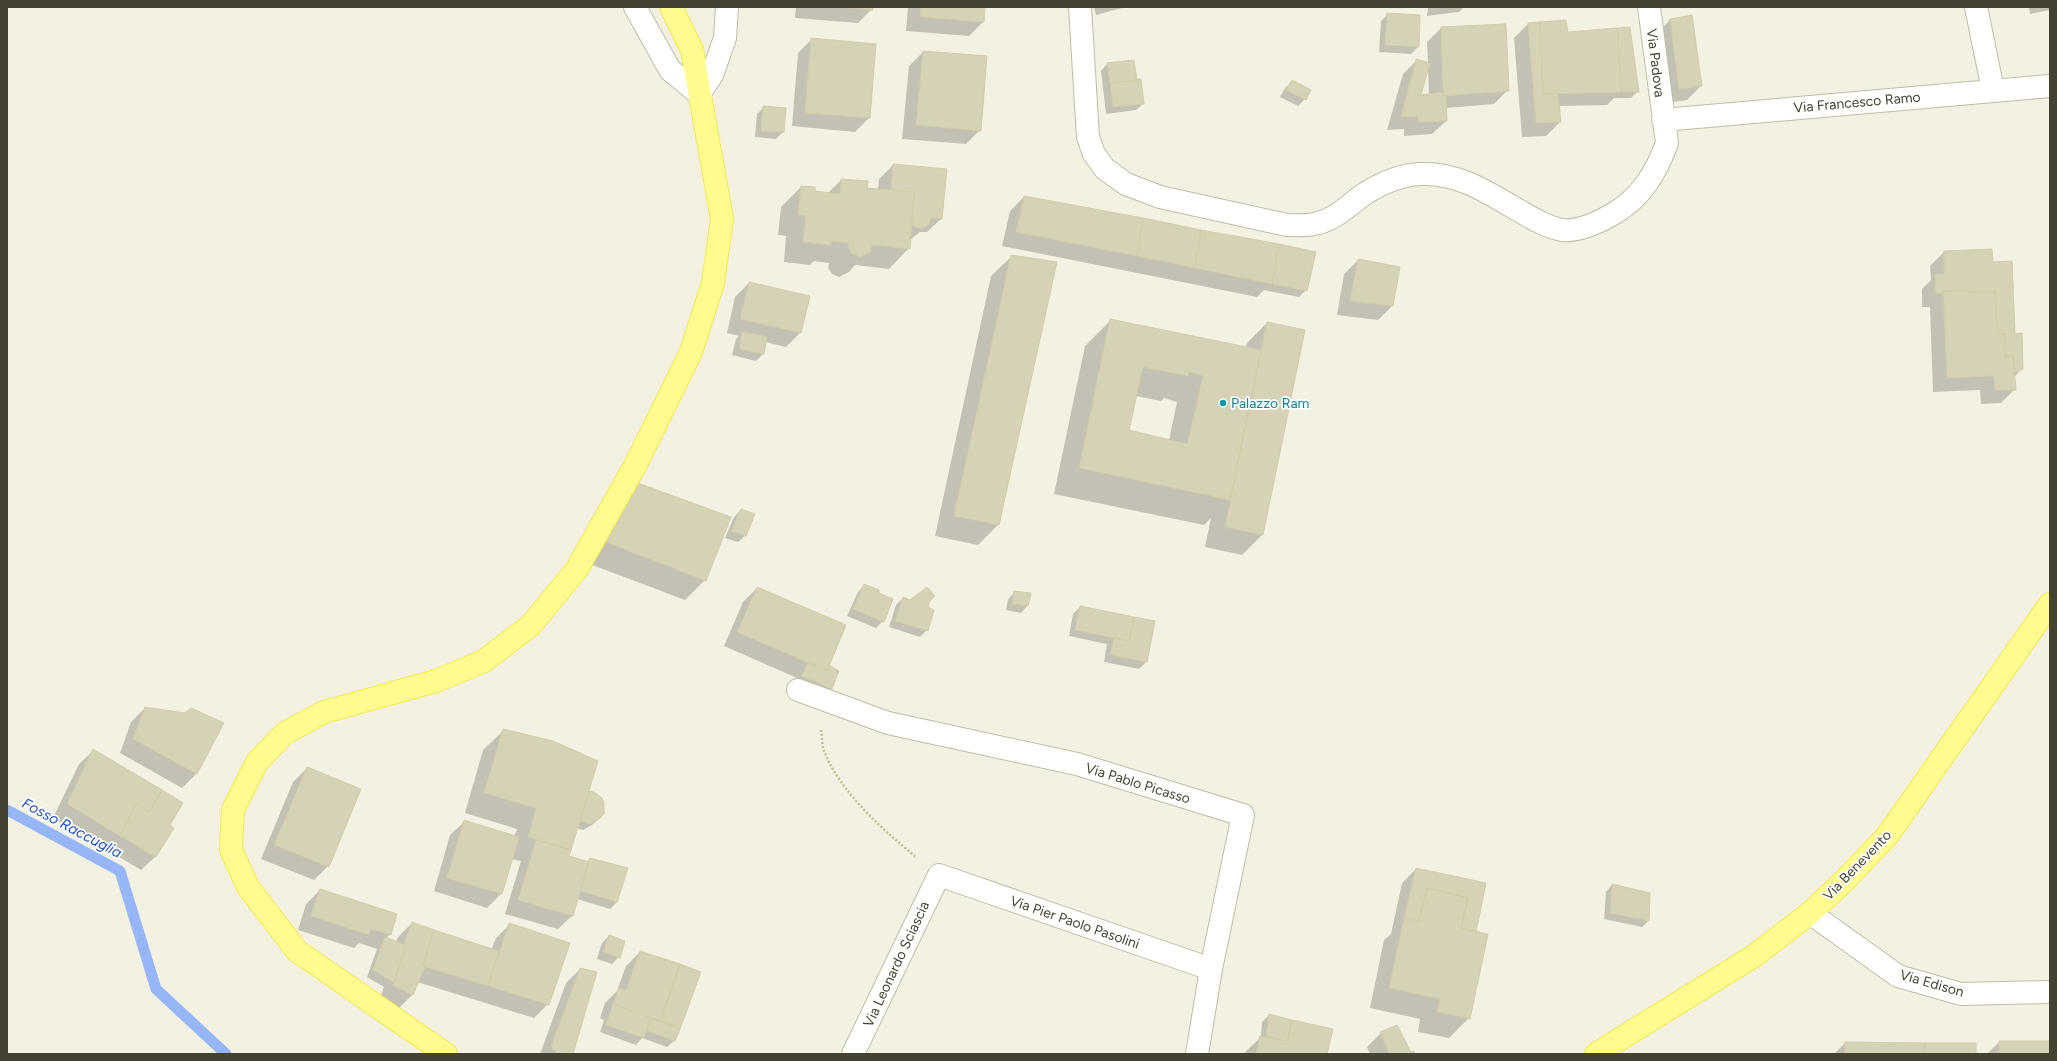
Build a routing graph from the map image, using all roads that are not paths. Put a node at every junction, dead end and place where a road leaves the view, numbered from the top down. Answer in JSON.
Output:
{"nodes":[{"id":1,"x":635,"y":7,"type":"edge"},
{"id":2,"x":671,"y":7,"type":"edge"},
{"id":3,"x":727,"y":7,"type":"edge"},
{"id":4,"x":1080,"y":7,"type":"edge"},
{"id":5,"x":1649,"y":7,"type":"edge"},
{"id":6,"x":1976,"y":7,"type":"edge"},
{"id":7,"x":2050,"y":86,"type":"edge"},
{"id":8,"x":1993,"y":90,"type":"junction"},
{"id":9,"x":699,"y":94,"type":"junction"},
{"id":10,"x":1663,"y":120,"type":"junction"},
{"id":11,"x":2050,"y":604,"type":"edge"},
{"id":12,"x":798,"y":690,"type":"dead end"},
{"id":13,"x":938,"y":875,"type":"joint"},
{"id":14,"x":1810,"y":913,"type":"junction"},
{"id":15,"x":1211,"y":969,"type":"junction"},
{"id":16,"x":2050,"y":992,"type":"edge"},
{"id":17,"x":446,"y":1054,"type":"edge"},
{"id":18,"x":853,"y":1054,"type":"edge"},
{"id":19,"x":1197,"y":1054,"type":"edge"},
{"id":20,"x":1596,"y":1054,"type":"edge"}],
"edges":[{"from":1,"to":9,"type":"street"},
{"from":2,"to":9,"type":"main road"},
{"from":3,"to":9,"type":"street"},
{"from":4,"to":10,"type":"street","name":"Via Padova"},
{"from":5,"to":10,"type":"street","name":"Via Padova"},
{"from":6,"to":8,"type":"street"},
{"from":7,"to":8,"type":"street","name":"Via Francesco Ramo"},
{"from":8,"to":10,"type":"street","name":"Via Francesco Ramo"},
{"from":9,"to":17,"type":"main road"},
{"from":11,"to":14,"type":"main road","name":"Via Benevento"},
{"from":12,"to":15,"type":"street","name":"Via Pablo Picasso"},
{"from":13,"to":15,"type":"street","name":"Via Pier Paolo Pasolini"},
{"from":13,"to":18,"type":"street","name":"Via Leonardo Sciascia"},
{"from":14,"to":16,"type":"street","name":"Via Edison"},
{"from":14,"to":20,"type":"main road","name":"Via Benevento"},
{"from":15,"to":19,"type":"street","name":"Via Pablo Picasso"}]}
